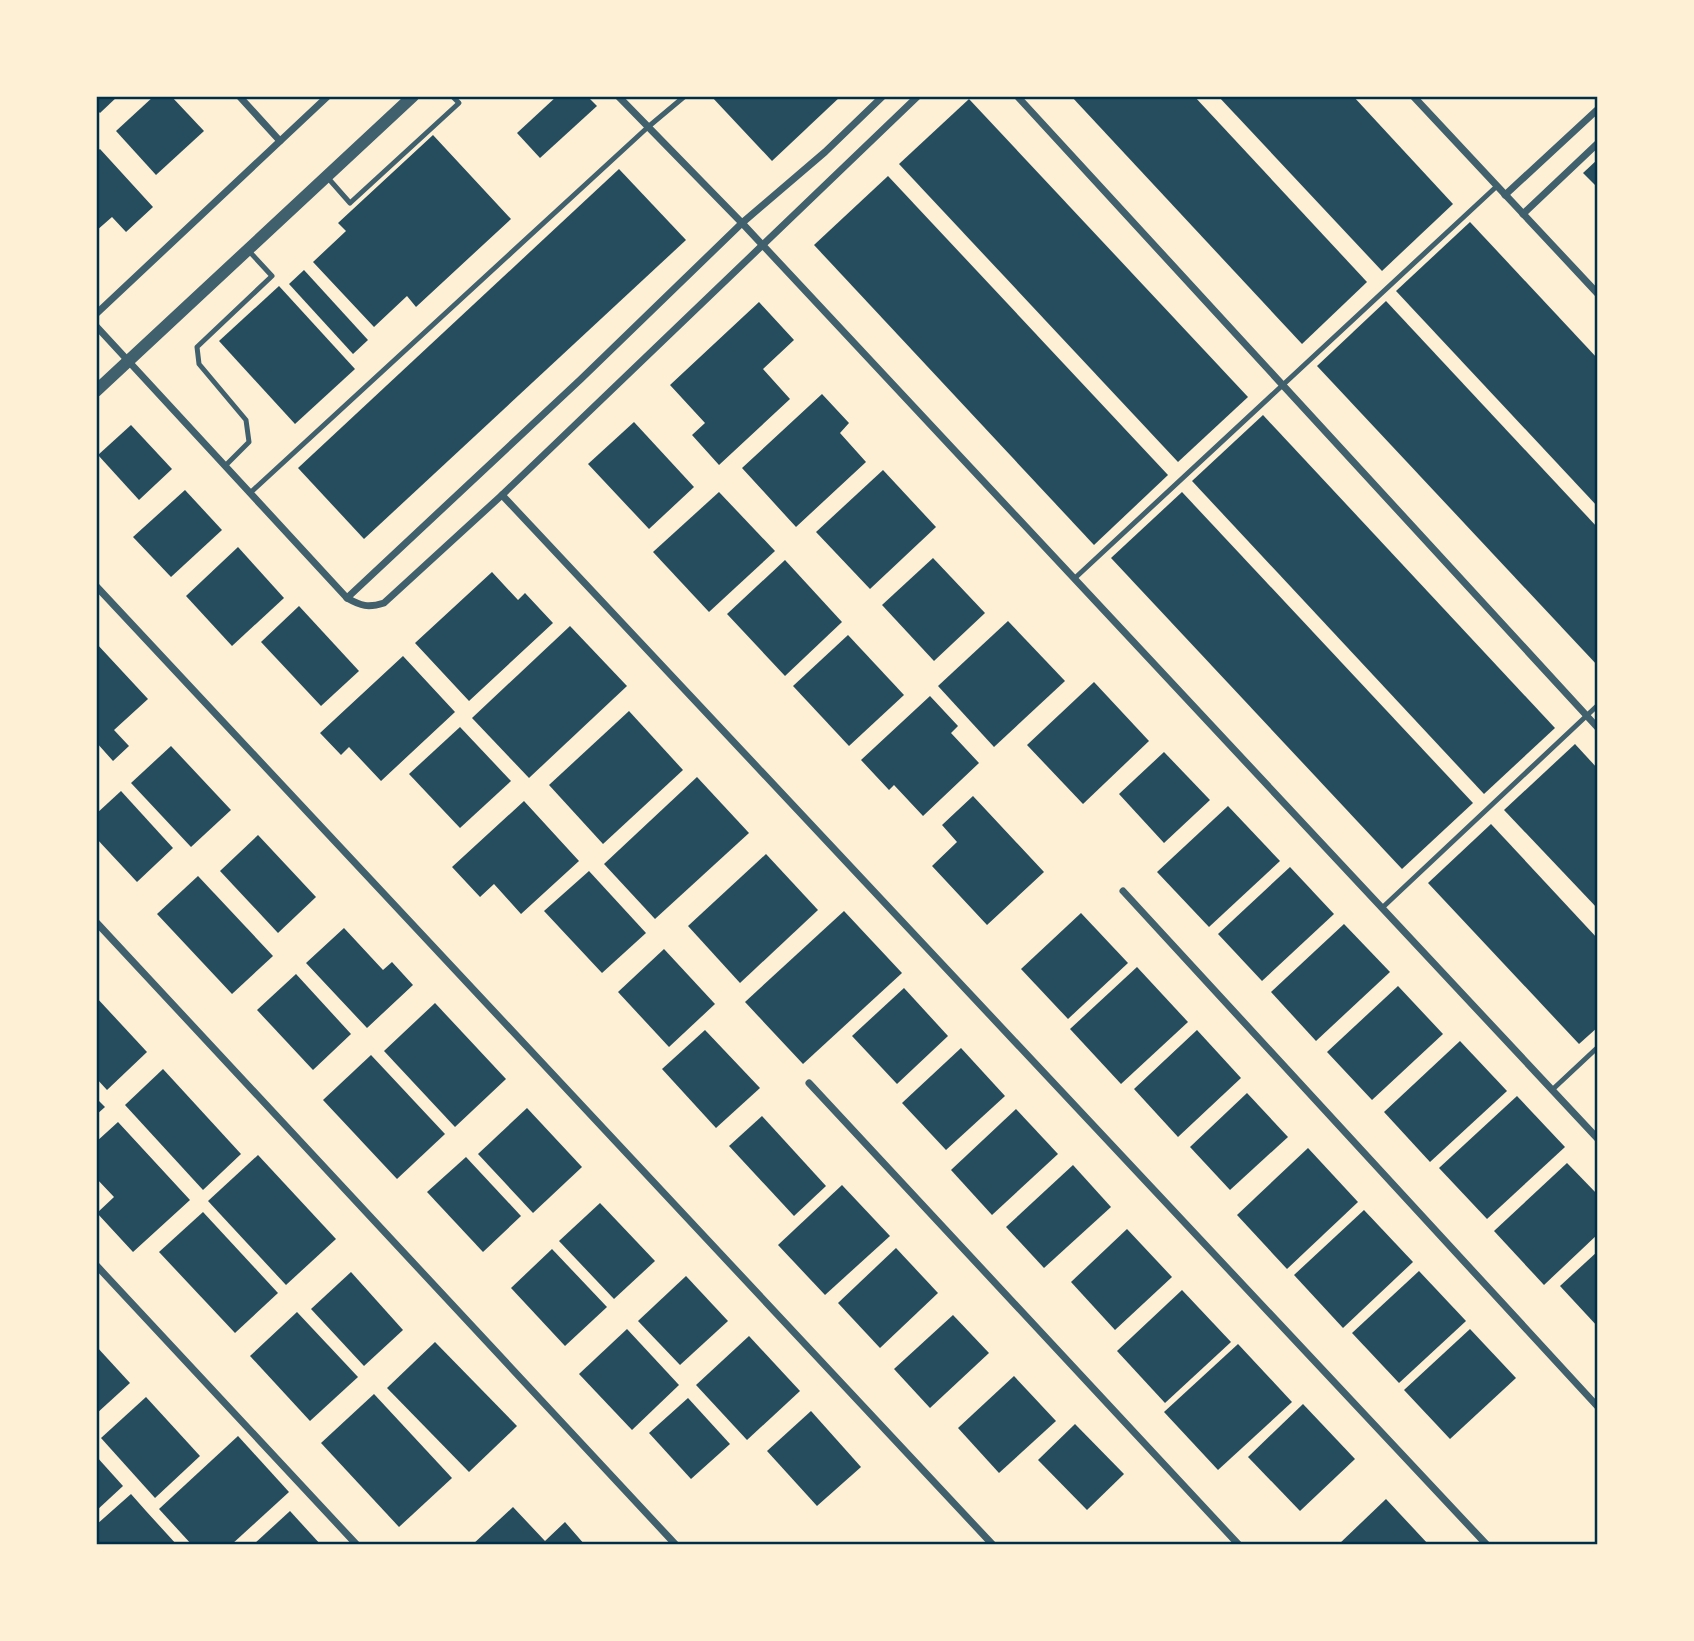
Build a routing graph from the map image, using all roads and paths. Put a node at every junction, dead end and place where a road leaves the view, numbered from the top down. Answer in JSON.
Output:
{"nodes":[{"id":1,"x":239,"y":96,"type":"edge"},
{"id":2,"x":328,"y":96,"type":"edge"},
{"id":3,"x":413,"y":96,"type":"edge"},
{"id":4,"x":452,"y":96,"type":"edge"},
{"id":5,"x":618,"y":96,"type":"edge"},
{"id":6,"x":685,"y":96,"type":"edge"},
{"id":7,"x":883,"y":96,"type":"edge"},
{"id":8,"x":918,"y":96,"type":"edge"},
{"id":9,"x":1017,"y":96,"type":"edge"},
{"id":10,"x":1413,"y":96,"type":"edge"},
{"id":11,"x":1598,"y":109,"type":"edge"},
{"id":12,"x":648,"y":127,"type":"junction"},
{"id":13,"x":281,"y":141,"type":"junction"},
{"id":14,"x":1598,"y":143,"type":"edge"},
{"id":15,"x":326,"y":177,"type":"junction"},
{"id":16,"x":1497,"y":186,"type":"junction"},
{"id":17,"x":1506,"y":195,"type":"junction"},
{"id":18,"x":1523,"y":214,"type":"junction"},
{"id":19,"x":742,"y":223,"type":"junction"},
{"id":20,"x":762,"y":244,"type":"junction"},
{"id":21,"x":248,"y":250,"type":"junction"},
{"id":22,"x":1598,"y":294,"type":"edge"},
{"id":23,"x":96,"y":314,"type":"edge"},
{"id":24,"x":96,"y":326,"type":"edge"},
{"id":25,"x":128,"y":362,"type":"junction"},
{"id":26,"x":1282,"y":387,"type":"junction"},
{"id":27,"x":96,"y":391,"type":"edge"},
{"id":28,"x":225,"y":466,"type":"junction"},
{"id":29,"x":250,"y":493,"type":"junction"},
{"id":30,"x":502,"y":495,"type":"junction"},
{"id":31,"x":1074,"y":578,"type":"junction"},
{"id":32,"x":96,"y":586,"type":"edge"},
{"id":33,"x":346,"y":598,"type":"junction"},
{"id":34,"x":1598,"y":705,"type":"edge"},
{"id":35,"x":1586,"y":716,"type":"junction"},
{"id":36,"x":1598,"y":728,"type":"edge"},
{"id":37,"x":1124,"y":891,"type":"dead end"},
{"id":38,"x":1382,"y":908,"type":"junction"},
{"id":39,"x":96,"y":922,"type":"edge"},
{"id":40,"x":1598,"y":1047,"type":"edge"},
{"id":41,"x":809,"y":1083,"type":"dead end"},
{"id":42,"x":1552,"y":1090,"type":"junction"},
{"id":43,"x":1598,"y":1139,"type":"edge"},
{"id":44,"x":96,"y":1265,"type":"edge"},
{"id":45,"x":1598,"y":1408,"type":"edge"},
{"id":46,"x":357,"y":1545,"type":"edge"},
{"id":47,"x":676,"y":1545,"type":"edge"},
{"id":48,"x":993,"y":1545,"type":"edge"},
{"id":49,"x":1239,"y":1545,"type":"edge"},
{"id":50,"x":1487,"y":1545,"type":"edge"}],
"edges":[{"from":1,"to":13,"type":"street"},
{"from":2,"to":13,"type":"street"},
{"from":3,"to":15,"type":"street"},
{"from":4,"to":15,"type":"lane"},
{"from":5,"to":12,"type":"street"},
{"from":6,"to":12,"type":"lane"},
{"from":7,"to":19,"type":"street"},
{"from":8,"to":20,"type":"street"},
{"from":9,"to":26,"type":"street"},
{"from":10,"to":16,"type":"street"},
{"from":11,"to":17,"type":"street"},
{"from":12,"to":19,"type":"street"},
{"from":12,"to":29,"type":"lane"},
{"from":13,"to":23,"type":"street"},
{"from":14,"to":18,"type":"street"},
{"from":15,"to":21,"type":"street"},
{"from":16,"to":17,"type":"street"},
{"from":16,"to":26,"type":"lane"},
{"from":17,"to":18,"type":"street"},
{"from":18,"to":22,"type":"street"},
{"from":19,"to":20,"type":"street"},
{"from":19,"to":33,"type":"street"},
{"from":20,"to":30,"type":"street"},
{"from":20,"to":31,"type":"street"},
{"from":21,"to":25,"type":"street"},
{"from":21,"to":28,"type":"lane"},
{"from":24,"to":25,"type":"street"},
{"from":25,"to":27,"type":"street"},
{"from":25,"to":28,"type":"street"},
{"from":26,"to":31,"type":"lane"},
{"from":26,"to":35,"type":"street"},
{"from":28,"to":29,"type":"street"},
{"from":29,"to":33,"type":"street"},
{"from":30,"to":33,"type":"street"},
{"from":30,"to":50,"type":"street"},
{"from":31,"to":38,"type":"street"},
{"from":32,"to":48,"type":"street"},
{"from":34,"to":35,"type":"lane"},
{"from":35,"to":36,"type":"street"},
{"from":35,"to":38,"type":"lane"},
{"from":37,"to":45,"type":"street"},
{"from":38,"to":42,"type":"street"},
{"from":39,"to":47,"type":"street"},
{"from":40,"to":42,"type":"lane"},
{"from":41,"to":49,"type":"street"},
{"from":42,"to":43,"type":"street"},
{"from":44,"to":46,"type":"street"}]}
